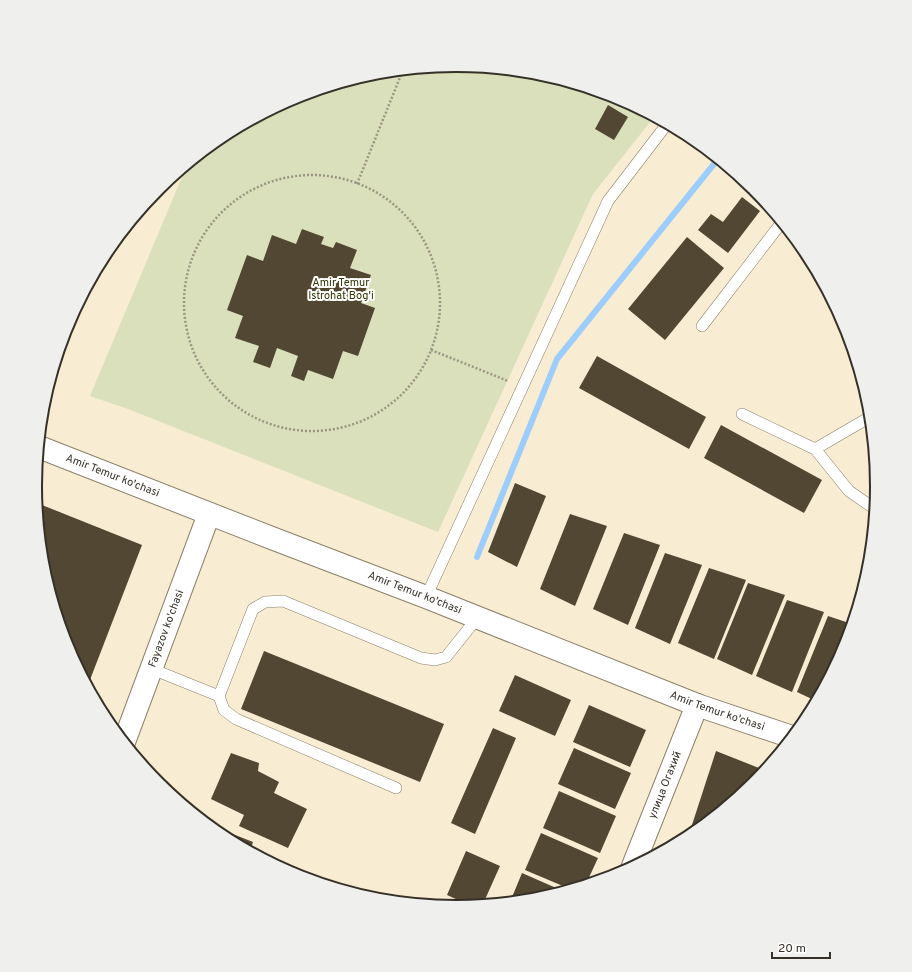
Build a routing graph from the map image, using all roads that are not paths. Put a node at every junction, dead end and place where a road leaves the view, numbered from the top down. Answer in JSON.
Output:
{"nodes":[{"id":1,"x":665,"y":128,"type":"edge"},
{"id":2,"x":778,"y":227,"type":"edge"},
{"id":3,"x":702,"y":326,"type":"dead end"},
{"id":4,"x":742,"y":414,"type":"dead end"},
{"id":5,"x":864,"y":420,"type":"edge"},
{"id":6,"x":815,"y":449,"type":"junction"},
{"id":7,"x":44,"y":450,"type":"edge"},
{"id":8,"x":869,"y":505,"type":"edge"},
{"id":9,"x":209,"y":514,"type":"junction"},
{"id":10,"x":426,"y":597,"type":"junction"},
{"id":11,"x":478,"y":617,"type":"junction"},
{"id":12,"x":152,"y":669,"type":"junction"},
{"id":13,"x":219,"y":696,"type":"junction"},
{"id":14,"x":697,"y":705,"type":"junction"},
{"id":15,"x":786,"y":735,"type":"edge"},
{"id":16,"x":126,"y":736,"type":"edge"},
{"id":17,"x":396,"y":788,"type":"dead end"},
{"id":18,"x":636,"y":858,"type":"edge"}],
"edges":[{"from":1,"to":10,"type":"lane"},
{"from":2,"to":3,"type":"lane"},
{"from":4,"to":6,"type":"lane"},
{"from":5,"to":6,"type":"lane"},
{"from":6,"to":8,"type":"lane"},
{"from":7,"to":9,"type":"street","name":"Amir Temur ko'chasi"},
{"from":9,"to":10,"type":"street","name":"Amir Temur ko'chasi"},
{"from":9,"to":12,"type":"street","name":"Fayazov ko'chasi"},
{"from":10,"to":11,"type":"street","name":"Amir Temur ko'chasi"},
{"from":11,"to":13,"type":"lane"},
{"from":11,"to":14,"type":"street","name":"Amir Temur ko'chasi"},
{"from":12,"to":13,"type":"lane"},
{"from":12,"to":16,"type":"street","name":"Fayazov ko'chasi"},
{"from":13,"to":17,"type":"lane"},
{"from":14,"to":15,"type":"street","name":"Amir Temur ko'chasi"},
{"from":14,"to":18,"type":"street","name":"улица Огахий"}]}
